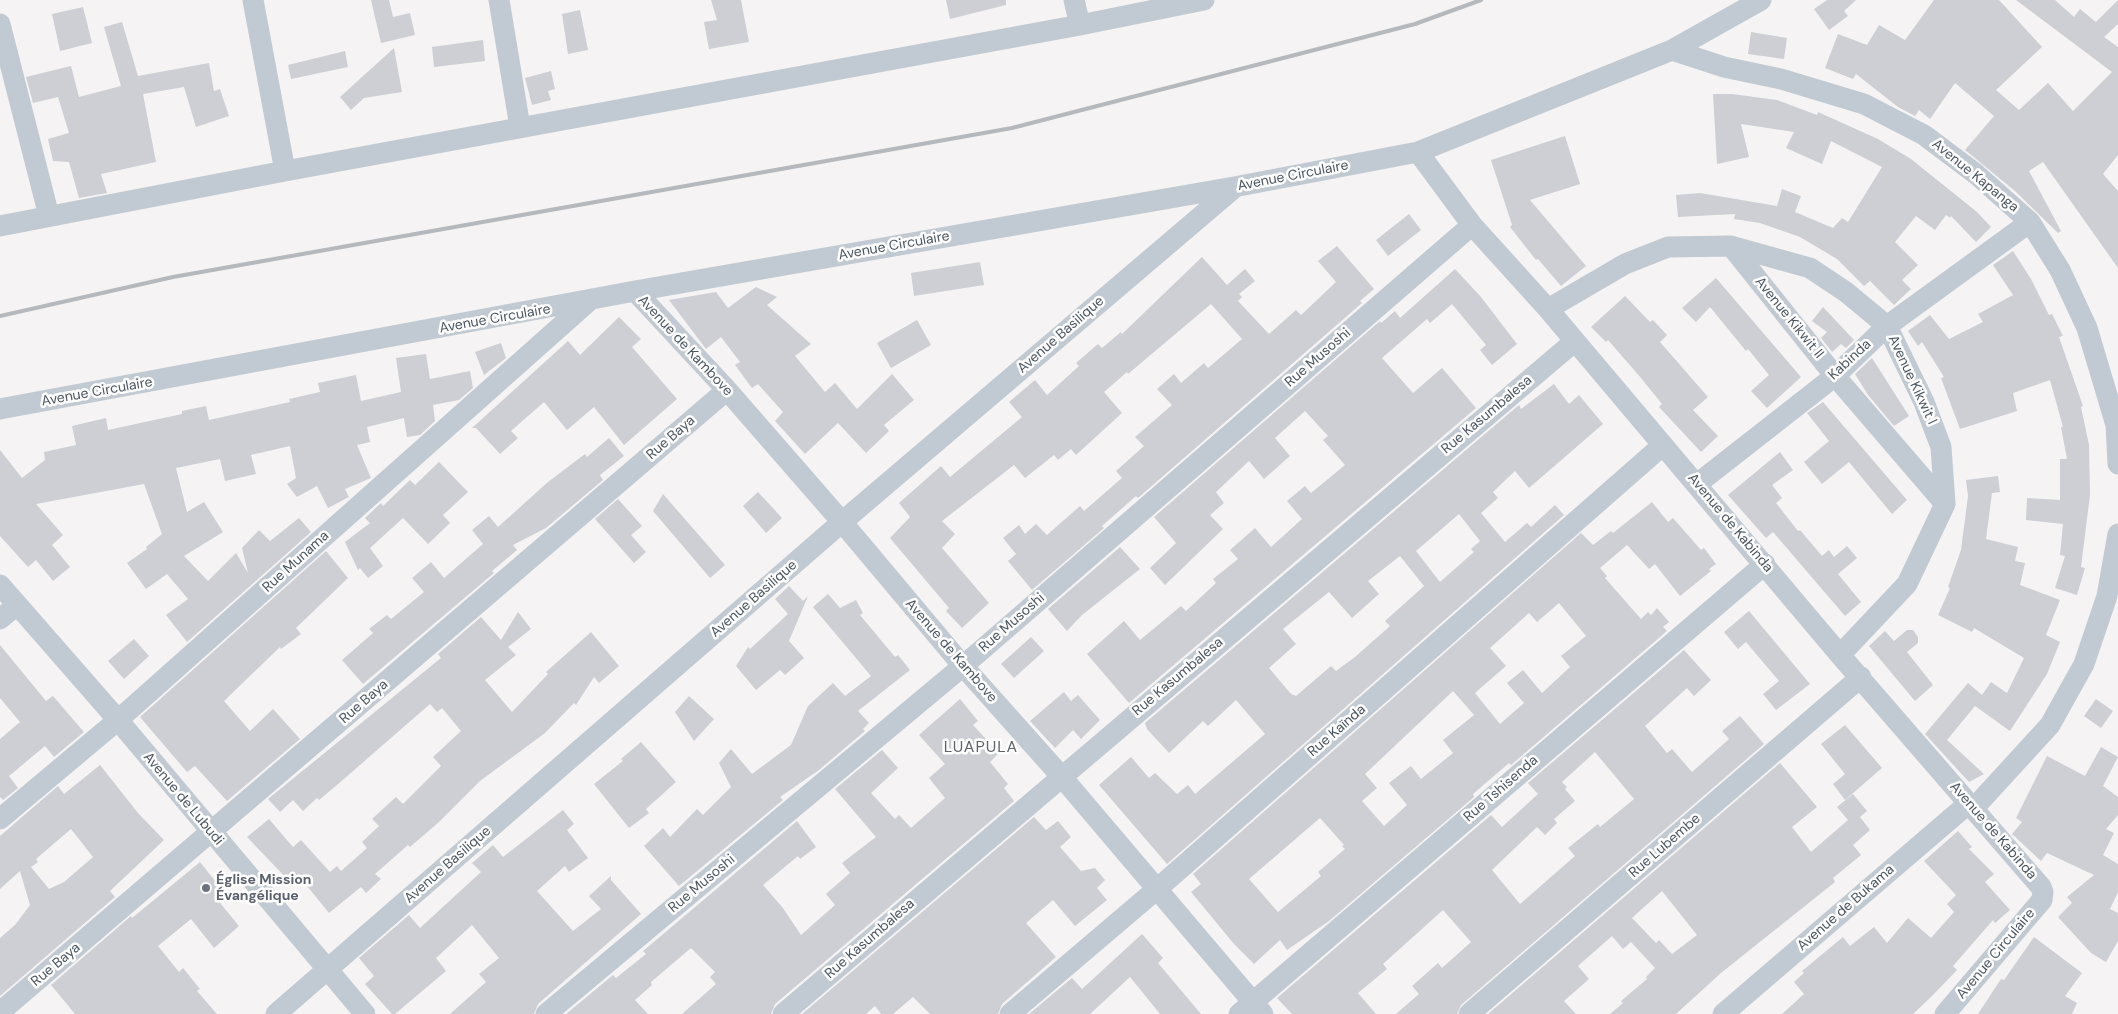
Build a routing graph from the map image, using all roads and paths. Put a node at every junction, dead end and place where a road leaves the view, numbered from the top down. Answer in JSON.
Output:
{"nodes":[{"id":1,"x":253,"y":0,"type":"edge"},
{"id":2,"x":499,"y":0,"type":"edge"},
{"id":3,"x":1074,"y":0,"type":"edge"},
{"id":4,"x":1204,"y":0,"type":"edge"},
{"id":5,"x":1761,"y":0,"type":"edge"},
{"id":6,"x":0,"y":24,"type":"edge"},
{"id":7,"x":1080,"y":25,"type":"junction"},
{"id":8,"x":1672,"y":50,"type":"junction"},
{"id":9,"x":520,"y":127,"type":"junction"},
{"id":10,"x":1418,"y":152,"type":"junction"},
{"id":11,"x":285,"y":170,"type":"junction"},
{"id":12,"x":1234,"y":187,"type":"junction"},
{"id":13,"x":49,"y":216,"type":"junction"},
{"id":14,"x":2030,"y":222,"type":"junction"},
{"id":15,"x":1472,"y":225,"type":"junction"},
{"id":16,"x":0,"y":226,"type":"edge"},
{"id":17,"x":1731,"y":246,"type":"junction"},
{"id":18,"x":635,"y":292,"type":"junction"},
{"id":19,"x":589,"y":302,"type":"junction"},
{"id":20,"x":1548,"y":309,"type":"junction"},
{"id":21,"x":1887,"y":326,"type":"junction"},
{"id":22,"x":1575,"y":341,"type":"junction"},
{"id":23,"x":1835,"y":376,"type":"junction"},
{"id":24,"x":727,"y":390,"type":"junction"},
{"id":25,"x":0,"y":410,"type":"edge"},
{"id":26,"x":1662,"y":445,"type":"junction"},
{"id":27,"x":2118,"y":464,"type":"edge"},
{"id":28,"x":1697,"y":484,"type":"junction"},
{"id":29,"x":1945,"y":504,"type":"junction"},
{"id":30,"x":842,"y":522,"type":"junction"},
{"id":31,"x":2118,"y":534,"type":"edge"},
{"id":32,"x":1764,"y":564,"type":"junction"},
{"id":33,"x":0,"y":585,"type":"edge"},
{"id":34,"x":17,"y":605,"type":"junction"},
{"id":35,"x":0,"y":619,"type":"edge"},
{"id":36,"x":1840,"y":655,"type":"junction"},
{"id":37,"x":963,"y":666,"type":"junction"},
{"id":38,"x":1861,"y":678,"type":"junction"},
{"id":39,"x":118,"y":720,"type":"junction"},
{"id":40,"x":1061,"y":776,"type":"junction"},
{"id":41,"x":1972,"y":806,"type":"junction"},
{"id":42,"x":0,"y":819,"type":"edge"},
{"id":43,"x":211,"y":833,"type":"junction"},
{"id":44,"x":1158,"y":888,"type":"junction"},
{"id":45,"x":2043,"y":892,"type":"joint"},
{"id":46,"x":328,"y":970,"type":"junction"},
{"id":47,"x":1251,"y":1010,"type":"edge"},
{"id":48,"x":0,"y":1012,"type":"edge"},
{"id":49,"x":276,"y":1014,"type":"edge"},
{"id":50,"x":365,"y":1014,"type":"edge"},
{"id":51,"x":546,"y":1014,"type":"edge"},
{"id":52,"x":783,"y":1014,"type":"edge"},
{"id":53,"x":1010,"y":1014,"type":"edge"},
{"id":54,"x":1469,"y":1014,"type":"edge"},
{"id":55,"x":1723,"y":1014,"type":"edge"},
{"id":56,"x":1945,"y":1014,"type":"edge"}],
"edges":[{"from":1,"to":11,"type":"street"},
{"from":2,"to":9,"type":"street"},
{"from":3,"to":7,"type":"street"},
{"from":4,"to":7,"type":"street"},
{"from":5,"to":8,"type":"street","name":"Avenue Circulaire"},
{"from":6,"to":13,"type":"street"},
{"from":7,"to":9,"type":"street"},
{"from":8,"to":10,"type":"street","name":"Avenue Circulaire"},
{"from":8,"to":14,"type":"street","name":"Avenue Kapanga"},
{"from":9,"to":11,"type":"street"},
{"from":10,"to":12,"type":"street","name":"Avenue Circulaire"},
{"from":10,"to":15,"type":"street","name":"Avenue de Kabinda"},
{"from":11,"to":13,"type":"street"},
{"from":12,"to":18,"type":"street","name":"Avenue Circulaire"},
{"from":12,"to":30,"type":"street","name":"Avenue Basilique"},
{"from":13,"to":16,"type":"street"},
{"from":14,"to":21,"type":"street","name":"Kabinda"},
{"from":14,"to":27,"type":"street","name":"Avenue Kapanga"},
{"from":15,"to":20,"type":"street","name":"Avenue de Kabinda"},
{"from":15,"to":37,"type":"street","name":"Rue Musoshi"},
{"from":17,"to":20,"type":"street","name":"Avenue Kikwit I"},
{"from":17,"to":21,"type":"street","name":"Avenue Kikwit I"},
{"from":17,"to":23,"type":"street","name":"Avenue Kikwit II"},
{"from":18,"to":19,"type":"street","name":"Avenue Circulaire"},
{"from":18,"to":24,"type":"street","name":"Avenue de Kambove"},
{"from":19,"to":25,"type":"street","name":"Avenue Circulaire"},
{"from":19,"to":39,"type":"street","name":"Rue Munama"},
{"from":20,"to":22,"type":"street","name":"Avenue de Kabinda"},
{"from":21,"to":23,"type":"street","name":"Kabinda"},
{"from":21,"to":29,"type":"street","name":"Avenue Kikwit I"},
{"from":22,"to":26,"type":"street","name":"Avenue de Kabinda"},
{"from":22,"to":40,"type":"street","name":"Rue Kasumbalesa"},
{"from":23,"to":28,"type":"street","name":"Kabinda"},
{"from":23,"to":29,"type":"street","name":"Avenue Kikwit II"},
{"from":24,"to":30,"type":"street","name":"Avenue de Kambove"},
{"from":24,"to":43,"type":"street","name":"Rue Baya"},
{"from":26,"to":28,"type":"street","name":"Avenue de Kabinda"},
{"from":26,"to":44,"type":"street","name":"Rue Kaïnda"},
{"from":28,"to":32,"type":"street","name":"Avenue de Kabinda"},
{"from":29,"to":36,"type":"street","name":"Avenue Kikwit I"},
{"from":30,"to":37,"type":"street","name":"Avenue de Kambove"},
{"from":30,"to":46,"type":"street","name":"Avenue Basilique"},
{"from":31,"to":41,"type":"street"},
{"from":32,"to":36,"type":"street","name":"Avenue de Kabinda"},
{"from":32,"to":47,"type":"street","name":"Rue Tshisenda"},
{"from":33,"to":34,"type":"street","name":"Avenue de Lubudi"},
{"from":34,"to":35,"type":"street"},
{"from":34,"to":39,"type":"street","name":"Avenue de Lubudi"},
{"from":36,"to":38,"type":"street","name":"Avenue de Kabinda"},
{"from":37,"to":40,"type":"street","name":"Avenue de Kambove"},
{"from":37,"to":51,"type":"street","name":"Rue Musoshi"},
{"from":38,"to":41,"type":"street","name":"Avenue de Kabinda"},
{"from":38,"to":54,"type":"street","name":"Rue Lubembe"},
{"from":39,"to":42,"type":"street","name":"Rue Munama"},
{"from":39,"to":43,"type":"street","name":"Avenue de Lubudi"},
{"from":40,"to":44,"type":"street","name":"Avenue de Kambove"},
{"from":40,"to":52,"type":"street","name":"Rue Kasumbalesa"},
{"from":41,"to":45,"type":"street","name":"Avenue de Kabinda"},
{"from":41,"to":55,"type":"street","name":"Avenue de Bukama"},
{"from":43,"to":46,"type":"street","name":"Avenue de Lubudi"},
{"from":43,"to":48,"type":"street","name":"Rue Baya"},
{"from":44,"to":47,"type":"street","name":"Avenue de Kambove"},
{"from":44,"to":53,"type":"street","name":"Rue Kaïnda"},
{"from":45,"to":56,"type":"street","name":"Avenue Circulaire"},
{"from":46,"to":49,"type":"street","name":"Avenue Basilique"},
{"from":46,"to":50,"type":"street","name":"Avenue de Lubudi"}]}
